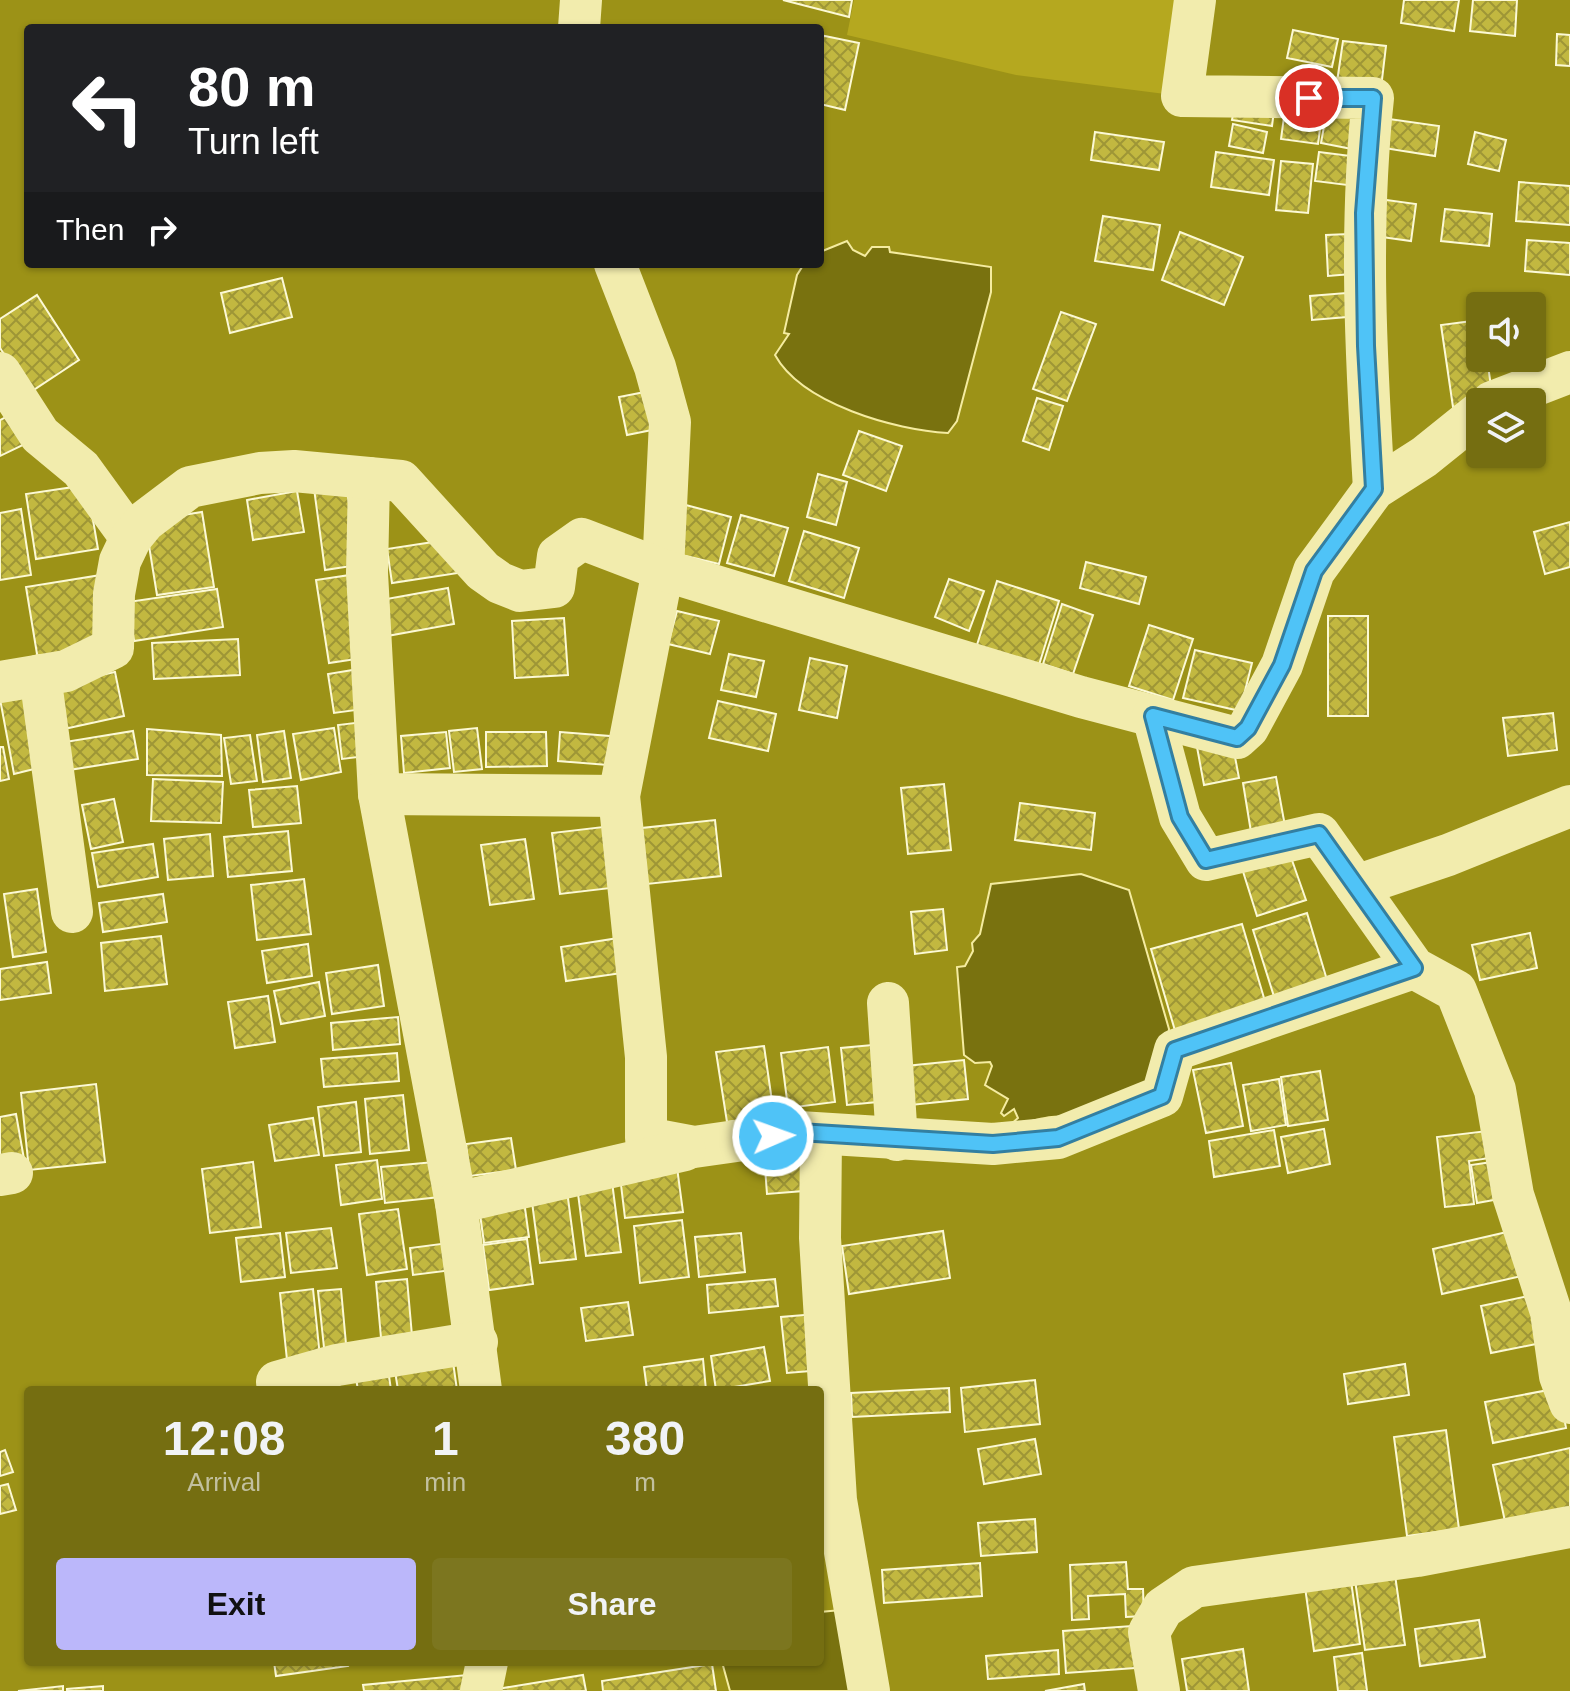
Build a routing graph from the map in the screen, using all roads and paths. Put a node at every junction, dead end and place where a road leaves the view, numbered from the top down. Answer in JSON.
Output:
{"nodes":[{"id":1,"x":581,"y":0,"type":"edge"},
{"id":2,"x":1195,"y":0,"type":"edge"},
{"id":3,"x":579,"y":24,"type":"edge"},
{"id":4,"x":617,"y":268,"type":"edge"},
{"id":5,"x":1570,"y":372,"type":"edge"},
{"id":6,"x":0,"y":373,"type":"edge"},
{"id":7,"x":1528,"y":388,"type":"edge"},
{"id":8,"x":1466,"y":423,"type":"edge"},
{"id":9,"x":369,"y":478,"type":"junction"},
{"id":10,"x":1374,"y":489,"type":"junction"},
{"id":11,"x":131,"y":538,"type":"junction"},
{"id":12,"x":663,"y":570,"type":"junction"},
{"id":13,"x":20,"y":678,"type":"edge"},
{"id":14,"x":1153,"y":716,"type":"junction"},
{"id":15,"x":379,"y":794,"type":"junction"},
{"id":16,"x":619,"y":796,"type":"junction"},
{"id":17,"x":1570,"y":806,"type":"edge"},
{"id":18,"x":1356,"y":886,"type":"junction"},
{"id":19,"x":72,"y":912,"type":"dead end"},
{"id":20,"x":1414,"y":968,"type":"junction"},
{"id":21,"x":888,"y":1003,"type":"dead end"},
{"id":22,"x":821,"y":1136,"type":"junction"},
{"id":23,"x":897,"y":1140,"type":"junction"},
{"id":24,"x":694,"y":1147,"type":"junction"},
{"id":25,"x":456,"y":1203,"type":"junction"},
{"id":26,"x":477,"y":1342,"type":"junction"},
{"id":27,"x":277,"y":1382,"type":"dead end"},
{"id":28,"x":481,"y":1386,"type":"edge"},
{"id":29,"x":1570,"y":1403,"type":"edge"},
{"id":30,"x":1570,"y":1527,"type":"edge"},
{"id":31,"x":486,"y":1666,"type":"edge"},
{"id":32,"x":481,"y":1691,"type":"edge"},
{"id":33,"x":869,"y":1691,"type":"edge"},
{"id":34,"x":1159,"y":1691,"type":"edge"}],
"edges":[{"from":1,"to":3,"type":"street"},
{"from":2,"to":10,"type":"street"},
{"from":4,"to":12,"type":"street"},
{"from":5,"to":7,"type":"street"},
{"from":6,"to":11,"type":"street"},
{"from":8,"to":10,"type":"street"},
{"from":9,"to":11,"type":"street"},
{"from":9,"to":12,"type":"street"},
{"from":9,"to":15,"type":"street"},
{"from":10,"to":14,"type":"street"},
{"from":11,"to":13,"type":"street"},
{"from":12,"to":14,"type":"street"},
{"from":12,"to":16,"type":"street"},
{"from":13,"to":19,"type":"street"},
{"from":14,"to":18,"type":"street"},
{"from":15,"to":16,"type":"street"},
{"from":15,"to":25,"type":"street"},
{"from":16,"to":24,"type":"street"},
{"from":17,"to":18,"type":"street"},
{"from":18,"to":20,"type":"street"},
{"from":20,"to":23,"type":"street"},
{"from":20,"to":29,"type":"street"},
{"from":21,"to":23,"type":"street"},
{"from":22,"to":23,"type":"street"},
{"from":22,"to":24,"type":"street"},
{"from":22,"to":33,"type":"street"},
{"from":24,"to":25,"type":"street"},
{"from":25,"to":26,"type":"street"},
{"from":26,"to":27,"type":"street"},
{"from":26,"to":28,"type":"street"},
{"from":30,"to":34,"type":"street"},
{"from":31,"to":32,"type":"street"}]}
